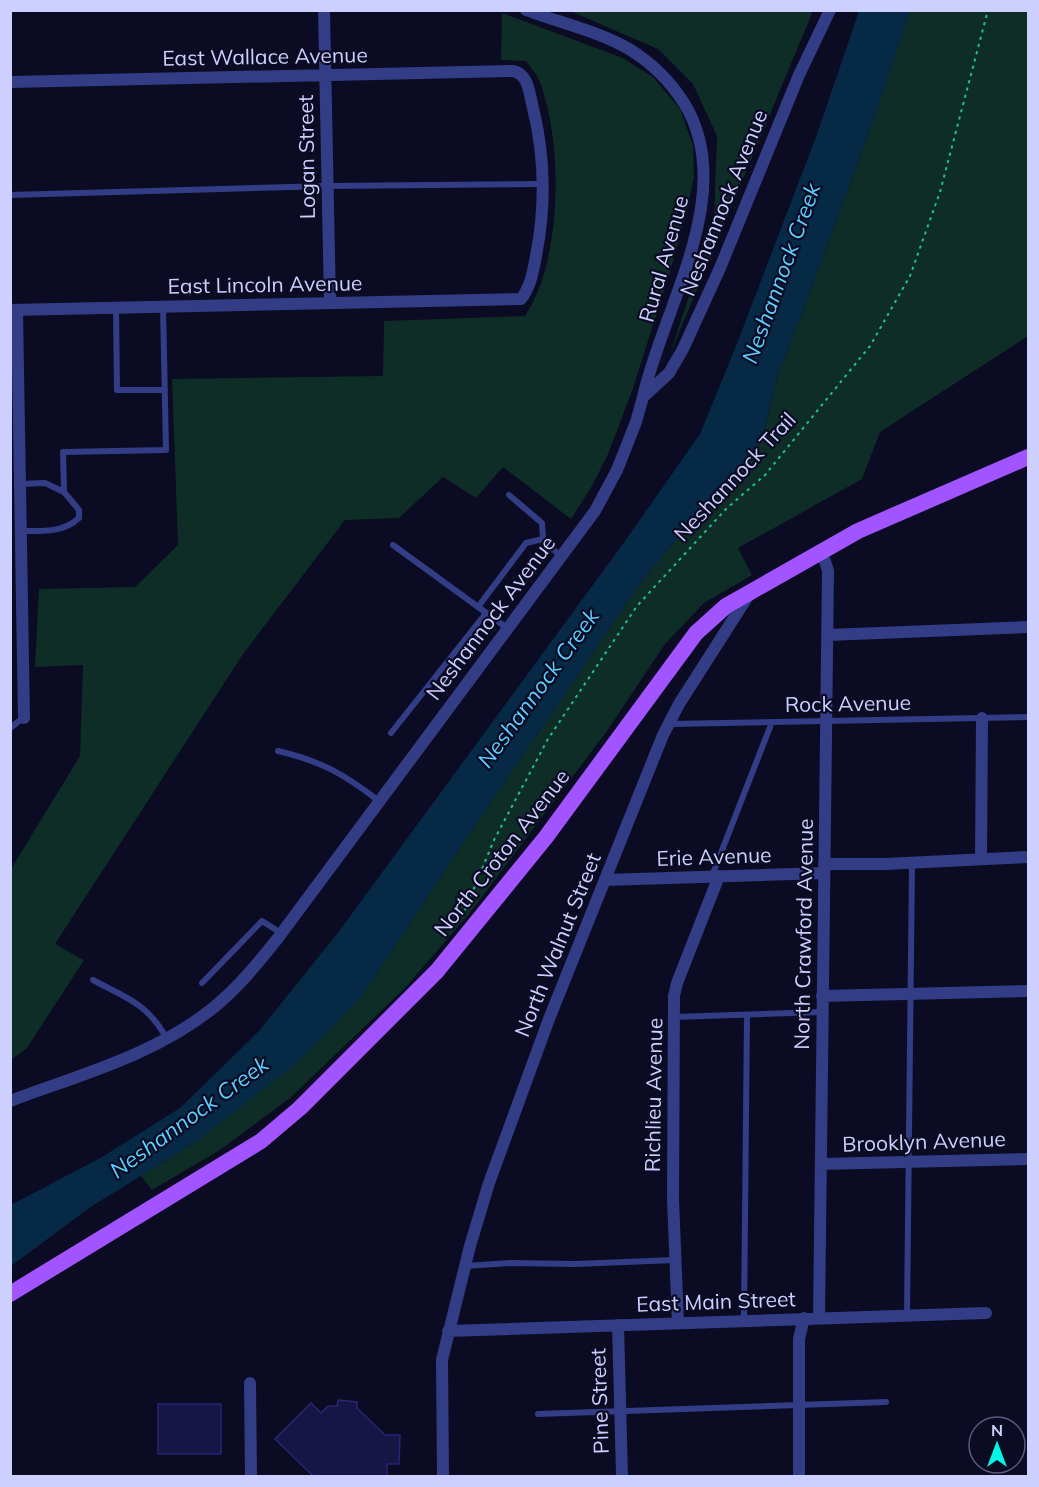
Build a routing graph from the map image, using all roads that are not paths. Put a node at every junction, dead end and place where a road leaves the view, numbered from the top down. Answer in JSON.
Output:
{"nodes":[{"id":1,"x":324,"y":10,"type":"edge"},
{"id":2,"x":526,"y":10,"type":"edge"},
{"id":3,"x":830,"y":10,"type":"edge"},
{"id":4,"x":325,"y":75,"type":"junction"},
{"id":5,"x":10,"y":82,"type":"edge"},
{"id":6,"x":542,"y":184,"type":"junction"},
{"id":7,"x":328,"y":186,"type":"junction"},
{"id":8,"x":10,"y":195,"type":"edge"},
{"id":9,"x":330,"y":303,"type":"junction"},
{"id":10,"x":163,"y":307,"type":"junction"},
{"id":11,"x":116,"y":308,"type":"junction"},
{"id":12,"x":14,"y":310,"type":"edge"},
{"id":13,"x":165,"y":390,"type":"junction"},
{"id":14,"x":643,"y":397,"type":"junction"},
{"id":15,"x":1029,"y":457,"type":"edge"},
{"id":16,"x":21,"y":484,"type":"junction"},
{"id":17,"x":64,"y":492,"type":"junction"},
{"id":18,"x":509,"y":495,"type":"dead end"},
{"id":19,"x":18,"y":527,"type":"edge"},
{"id":20,"x":543,"y":539,"type":"junction"},
{"id":21,"x":393,"y":545,"type":"dead end"},
{"id":22,"x":820,"y":552,"type":"junction"},
{"id":23,"x":561,"y":557,"type":"junction"},
{"id":24,"x":17,"y":589,"type":"edge"},
{"id":25,"x":750,"y":592,"type":"junction"},
{"id":26,"x":477,"y":607,"type":"junction"},
{"id":27,"x":486,"y":613,"type":"junction"},
{"id":28,"x":1029,"y":627,"type":"edge"},
{"id":29,"x":507,"y":628,"type":"junction"},
{"id":30,"x":828,"y":635,"type":"junction"},
{"id":31,"x":24,"y":717,"type":"joint"},
{"id":32,"x":982,"y":717,"type":"junction"},
{"id":33,"x":1029,"y":717,"type":"edge"},
{"id":34,"x":827,"y":721,"type":"junction"},
{"id":35,"x":772,"y":722,"type":"junction"},
{"id":36,"x":669,"y":724,"type":"junction"},
{"id":37,"x":10,"y":728,"type":"edge"},
{"id":38,"x":391,"y":733,"type":"dead end"},
{"id":39,"x":279,"y":751,"type":"dead end"},
{"id":40,"x":379,"y":801,"type":"junction"},
{"id":41,"x":1029,"y":857,"type":"edge"},
{"id":42,"x":981,"y":859,"type":"junction"},
{"id":43,"x":912,"y":862,"type":"junction"},
{"id":44,"x":824,"y":868,"type":"junction"},
{"id":45,"x":715,"y":876,"type":"junction"},
{"id":46,"x":605,"y":880,"type":"junction"},
{"id":47,"x":282,"y":933,"type":"junction"},
{"id":48,"x":93,"y":980,"type":"dead end"},
{"id":49,"x":202,"y":983,"type":"dead end"},
{"id":50,"x":1029,"y":992,"type":"edge"},
{"id":51,"x":909,"y":994,"type":"junction"},
{"id":52,"x":822,"y":996,"type":"junction"},
{"id":53,"x":822,"y":1012,"type":"junction"},
{"id":54,"x":747,"y":1015,"type":"junction"},
{"id":55,"x":674,"y":1017,"type":"junction"},
{"id":56,"x":167,"y":1039,"type":"junction"},
{"id":57,"x":10,"y":1101,"type":"edge"},
{"id":58,"x":1029,"y":1159,"type":"edge"},
{"id":59,"x":908,"y":1162,"type":"junction"},
{"id":60,"x":821,"y":1164,"type":"junction"},
{"id":61,"x":675,"y":1260,"type":"junction"},
{"id":62,"x":464,"y":1266,"type":"junction"},
{"id":63,"x":10,"y":1294,"type":"edge"},
{"id":64,"x":986,"y":1313,"type":"dead end"},
{"id":65,"x":907,"y":1315,"type":"junction"},
{"id":66,"x":804,"y":1318,"type":"junction"},
{"id":67,"x":819,"y":1318,"type":"junction"},
{"id":68,"x":744,"y":1320,"type":"junction"},
{"id":69,"x":678,"y":1323,"type":"junction"},
{"id":70,"x":618,"y":1325,"type":"junction"},
{"id":71,"x":448,"y":1331,"type":"junction"},
{"id":72,"x":250,"y":1383,"type":"dead end"},
{"id":73,"x":886,"y":1402,"type":"dead end"},
{"id":74,"x":798,"y":1405,"type":"junction"},
{"id":75,"x":620,"y":1411,"type":"junction"},
{"id":76,"x":538,"y":1414,"type":"dead end"},
{"id":77,"x":251,"y":1476,"type":"edge"},
{"id":78,"x":443,"y":1476,"type":"edge"},
{"id":79,"x":622,"y":1476,"type":"edge"},
{"id":80,"x":799,"y":1476,"type":"edge"}],
"edges":[{"from":1,"to":4,"type":"street","name":"Logan Street"},
{"from":2,"to":14,"type":"street","name":"Rural Avenue"},
{"from":3,"to":14,"type":"street","name":"Neshannock Avenue"},
{"from":4,"to":5,"type":"street","name":"East Wallace Avenue"},
{"from":4,"to":6,"type":"street","name":"East Wallace Avenue"},
{"from":4,"to":7,"type":"street","name":"Logan Street"},
{"from":6,"to":7,"type":"lane"},
{"from":6,"to":9,"type":"street","name":"East Lincoln Avenue"},
{"from":7,"to":8,"type":"lane"},
{"from":7,"to":9,"type":"street","name":"Logan Street"},
{"from":9,"to":10,"type":"street","name":"East Lincoln Avenue"},
{"from":10,"to":11,"type":"street","name":"East Lincoln Avenue"},
{"from":10,"to":13,"type":"lane"},
{"from":11,"to":12,"type":"street","name":"East Lincoln Avenue"},
{"from":11,"to":13,"type":"lane"},
{"from":12,"to":16,"type":"street"},
{"from":13,"to":17,"type":"lane"},
{"from":14,"to":23,"type":"street","name":"Neshannock Avenue"},
{"from":15,"to":22,"type":"main road","name":"North Croton Avenue"},
{"from":16,"to":17,"type":"lane"},
{"from":16,"to":19,"type":"street"},
{"from":17,"to":19,"type":"lane"},
{"from":18,"to":20,"type":"lane"},
{"from":19,"to":24,"type":"street"},
{"from":20,"to":23,"type":"lane"},
{"from":20,"to":26,"type":"lane"},
{"from":21,"to":26,"type":"lane"},
{"from":22,"to":25,"type":"main road","name":"North Croton Avenue"},
{"from":22,"to":30,"type":"street","name":"North Crawford Avenue"},
{"from":23,"to":29,"type":"street","name":"Neshannock Avenue"},
{"from":24,"to":31,"type":"street"},
{"from":25,"to":36,"type":"street","name":"North Walnut Street"},
{"from":25,"to":63,"type":"main road","name":"North Croton Avenue"},
{"from":26,"to":27,"type":"lane"},
{"from":27,"to":29,"type":"lane"},
{"from":27,"to":38,"type":"lane"},
{"from":28,"to":30,"type":"street"},
{"from":29,"to":40,"type":"street","name":"Neshannock Avenue"},
{"from":30,"to":34,"type":"street","name":"North Crawford Avenue"},
{"from":31,"to":37,"type":"lane"},
{"from":32,"to":33,"type":"lane","name":"Rock Avenue"},
{"from":32,"to":34,"type":"lane","name":"Rock Avenue"},
{"from":32,"to":42,"type":"street"},
{"from":34,"to":35,"type":"lane","name":"Rock Avenue"},
{"from":34,"to":44,"type":"street","name":"North Crawford Avenue"},
{"from":35,"to":36,"type":"lane","name":"Rock Avenue"},
{"from":35,"to":45,"type":"lane","name":"Richlieu Avenue"},
{"from":36,"to":46,"type":"street","name":"North Walnut Street"},
{"from":39,"to":40,"type":"lane"},
{"from":40,"to":47,"type":"street","name":"Neshannock Avenue"},
{"from":41,"to":42,"type":"street","name":"Erie Avenue"},
{"from":42,"to":43,"type":"street","name":"Erie Avenue"},
{"from":43,"to":44,"type":"street","name":"Erie Avenue"},
{"from":43,"to":51,"type":"lane"},
{"from":44,"to":45,"type":"street","name":"Erie Avenue"},
{"from":44,"to":52,"type":"street","name":"North Crawford Avenue"},
{"from":45,"to":46,"type":"street","name":"Erie Avenue"},
{"from":45,"to":55,"type":"street","name":"Richlieu Avenue"},
{"from":46,"to":62,"type":"street","name":"North Walnut Street"},
{"from":47,"to":49,"type":"lane"},
{"from":47,"to":56,"type":"street","name":"Neshannock Avenue"},
{"from":48,"to":56,"type":"lane"},
{"from":50,"to":51,"type":"street"},
{"from":51,"to":52,"type":"street"},
{"from":51,"to":59,"type":"lane"},
{"from":52,"to":53,"type":"street","name":"North Crawford Avenue"},
{"from":53,"to":54,"type":"lane"},
{"from":53,"to":60,"type":"street","name":"North Crawford Avenue"},
{"from":54,"to":55,"type":"lane"},
{"from":54,"to":68,"type":"lane"},
{"from":55,"to":61,"type":"street","name":"Richlieu Avenue"},
{"from":56,"to":57,"type":"street","name":"Neshannock Avenue"},
{"from":58,"to":59,"type":"street","name":"Brooklyn Avenue"},
{"from":59,"to":60,"type":"street","name":"Brooklyn Avenue"},
{"from":59,"to":65,"type":"lane"},
{"from":60,"to":67,"type":"street","name":"North Crawford Avenue"},
{"from":61,"to":62,"type":"lane"},
{"from":61,"to":69,"type":"street","name":"Richlieu Avenue"},
{"from":62,"to":71,"type":"street","name":"North Walnut Street"},
{"from":64,"to":65,"type":"street","name":"East Main Street"},
{"from":65,"to":67,"type":"street","name":"East Main Street"},
{"from":66,"to":67,"type":"street","name":"East Main Street"},
{"from":66,"to":68,"type":"street","name":"East Main Street"},
{"from":66,"to":74,"type":"street"},
{"from":68,"to":69,"type":"street","name":"East Main Street"},
{"from":69,"to":70,"type":"street","name":"East Main Street"},
{"from":70,"to":71,"type":"street","name":"East Main Street"},
{"from":70,"to":75,"type":"street","name":"Pine Street"},
{"from":71,"to":78,"type":"street","name":"North Walnut Street"},
{"from":72,"to":77,"type":"street"},
{"from":73,"to":74,"type":"lane"},
{"from":74,"to":75,"type":"lane"},
{"from":74,"to":80,"type":"street"},
{"from":75,"to":76,"type":"lane"},
{"from":75,"to":79,"type":"street","name":"Pine Street"}]}
